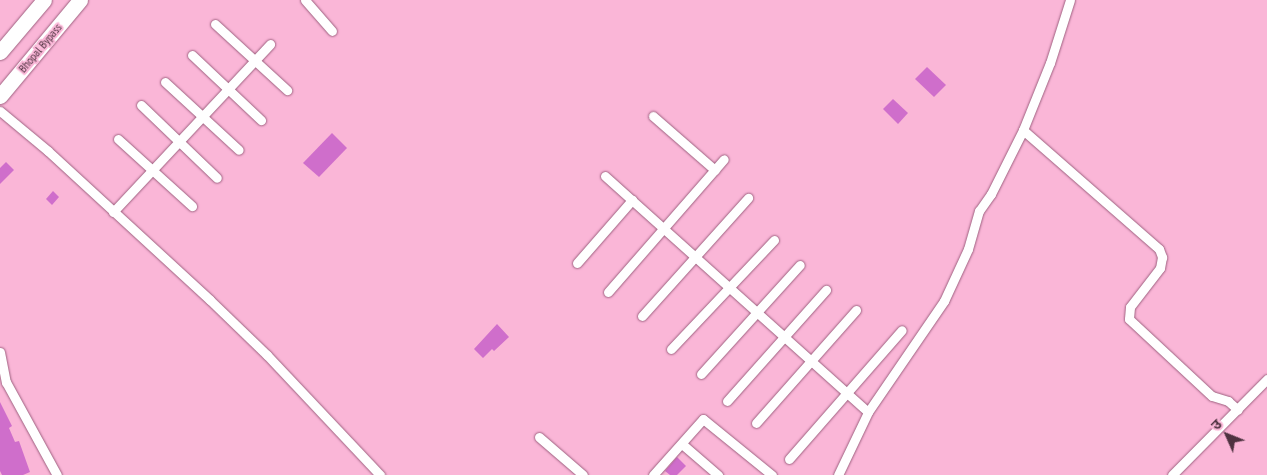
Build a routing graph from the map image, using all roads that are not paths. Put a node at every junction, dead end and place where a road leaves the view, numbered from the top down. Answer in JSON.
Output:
{"nodes":[{"id":1,"x":44,"y":0,"type":"edge"},
{"id":2,"x":80,"y":0,"type":"edge"},
{"id":3,"x":305,"y":0,"type":"edge"},
{"id":4,"x":1070,"y":0,"type":"edge"},
{"id":5,"x":215,"y":24,"type":"dead end"},
{"id":6,"x":332,"y":31,"type":"dead end"},
{"id":7,"x":270,"y":44,"type":"dead end"},
{"id":8,"x":0,"y":52,"type":"edge"},
{"id":9,"x":192,"y":55,"type":"dead end"},
{"id":10,"x":254,"y":59,"type":"junction"},
{"id":11,"x":165,"y":82,"type":"dead end"},
{"id":12,"x":227,"y":88,"type":"junction"},
{"id":13,"x":287,"y":90,"type":"dead end"},
{"id":14,"x":0,"y":96,"type":"edge"},
{"id":15,"x":141,"y":106,"type":"dead end"},
{"id":16,"x":0,"y":111,"type":"edge"},
{"id":17,"x":202,"y":116,"type":"junction"},
{"id":18,"x":653,"y":116,"type":"dead end"},
{"id":19,"x":261,"y":120,"type":"dead end"},
{"id":20,"x":1023,"y":130,"type":"junction"},
{"id":21,"x":118,"y":139,"type":"dead end"},
{"id":22,"x":178,"y":141,"type":"junction"},
{"id":23,"x":239,"y":150,"type":"dead end"},
{"id":24,"x":724,"y":159,"type":"dead end"},
{"id":25,"x":152,"y":170,"type":"junction"},
{"id":26,"x":715,"y":170,"type":"junction"},
{"id":27,"x":605,"y":176,"type":"dead end"},
{"id":28,"x":216,"y":178,"type":"dead end"},
{"id":29,"x":748,"y":198,"type":"dead end"},
{"id":30,"x":632,"y":200,"type":"junction"},
{"id":31,"x":192,"y":206,"type":"dead end"},
{"id":32,"x":113,"y":212,"type":"junction"},
{"id":33,"x":664,"y":229,"type":"junction"},
{"id":34,"x":774,"y":240,"type":"dead end"},
{"id":35,"x":695,"y":256,"type":"junction"},
{"id":36,"x":577,"y":263,"type":"dead end"},
{"id":37,"x":800,"y":265,"type":"dead end"},
{"id":38,"x":730,"y":288,"type":"junction"},
{"id":39,"x":826,"y":290,"type":"dead end"},
{"id":40,"x":608,"y":292,"type":"dead end"},
{"id":41,"x":856,"y":310,"type":"dead end"},
{"id":42,"x":757,"y":312,"type":"junction"},
{"id":43,"x":642,"y":316,"type":"dead end"},
{"id":44,"x":902,"y":330,"type":"dead end"},
{"id":45,"x":784,"y":337,"type":"junction"},
{"id":46,"x":671,"y":350,"type":"dead end"},
{"id":47,"x":0,"y":354,"type":"edge"},
{"id":48,"x":812,"y":361,"type":"junction"},
{"id":49,"x":701,"y":374,"type":"dead end"},
{"id":50,"x":1267,"y":378,"type":"edge"},
{"id":51,"x":3,"y":385,"type":"edge"},
{"id":52,"x":847,"y":393,"type":"junction"},
{"id":53,"x":727,"y":401,"type":"dead end"},
{"id":54,"x":1238,"y":410,"type":"junction"},
{"id":55,"x":868,"y":412,"type":"junction"},
{"id":56,"x":756,"y":423,"type":"dead end"},
{"id":57,"x":539,"y":437,"type":"dead end"},
{"id":58,"x":682,"y":444,"type":"junction"},
{"id":59,"x":789,"y":459,"type":"dead end"},
{"id":60,"x":655,"y":474,"type":"edge"},
{"id":61,"x":57,"y":475,"type":"edge"},
{"id":62,"x":380,"y":475,"type":"edge"},
{"id":63,"x":583,"y":475,"type":"edge"},
{"id":64,"x":718,"y":475,"type":"edge"},
{"id":65,"x":772,"y":475,"type":"edge"},
{"id":66,"x":838,"y":475,"type":"edge"},
{"id":67,"x":1172,"y":475,"type":"edge"}],
"edges":[{"from":1,"to":8,"type":"highway"},
{"from":2,"to":14,"type":"highway","name":"Bhopal Bypass"},
{"from":3,"to":6,"type":"street"},
{"from":4,"to":20,"type":"street"},
{"from":5,"to":10,"type":"street"},
{"from":7,"to":10,"type":"street"},
{"from":9,"to":12,"type":"street"},
{"from":10,"to":12,"type":"street"},
{"from":10,"to":13,"type":"street"},
{"from":11,"to":17,"type":"street"},
{"from":12,"to":17,"type":"street"},
{"from":12,"to":19,"type":"street"},
{"from":15,"to":22,"type":"street"},
{"from":16,"to":32,"type":"street"},
{"from":17,"to":22,"type":"street"},
{"from":17,"to":23,"type":"street"},
{"from":18,"to":26,"type":"street"},
{"from":20,"to":54,"type":"street"},
{"from":20,"to":55,"type":"street"},
{"from":21,"to":25,"type":"street"},
{"from":22,"to":25,"type":"street"},
{"from":22,"to":28,"type":"street"},
{"from":24,"to":26,"type":"street"},
{"from":25,"to":31,"type":"street"},
{"from":25,"to":32,"type":"street"},
{"from":26,"to":33,"type":"street"},
{"from":27,"to":30,"type":"street"},
{"from":29,"to":35,"type":"street"},
{"from":30,"to":33,"type":"street"},
{"from":30,"to":36,"type":"street"},
{"from":32,"to":62,"type":"street"},
{"from":33,"to":35,"type":"street"},
{"from":33,"to":40,"type":"street"},
{"from":34,"to":38,"type":"street"},
{"from":35,"to":38,"type":"street"},
{"from":35,"to":43,"type":"street"},
{"from":37,"to":42,"type":"street"},
{"from":38,"to":42,"type":"street"},
{"from":38,"to":46,"type":"street"},
{"from":39,"to":45,"type":"street"},
{"from":41,"to":48,"type":"street"},
{"from":42,"to":45,"type":"street"},
{"from":42,"to":49,"type":"street"},
{"from":44,"to":52,"type":"street"},
{"from":45,"to":48,"type":"street"},
{"from":45,"to":53,"type":"street"},
{"from":47,"to":51,"type":"street"},
{"from":48,"to":52,"type":"street"},
{"from":48,"to":56,"type":"street"},
{"from":50,"to":54,"type":"street"},
{"from":51,"to":61,"type":"street"},
{"from":52,"to":55,"type":"street"},
{"from":52,"to":59,"type":"street"},
{"from":54,"to":67,"type":"street"},
{"from":55,"to":66,"type":"street"},
{"from":57,"to":63,"type":"street"},
{"from":58,"to":60,"type":"street"},
{"from":58,"to":64,"type":"street"},
{"from":58,"to":65,"type":"street"}]}
